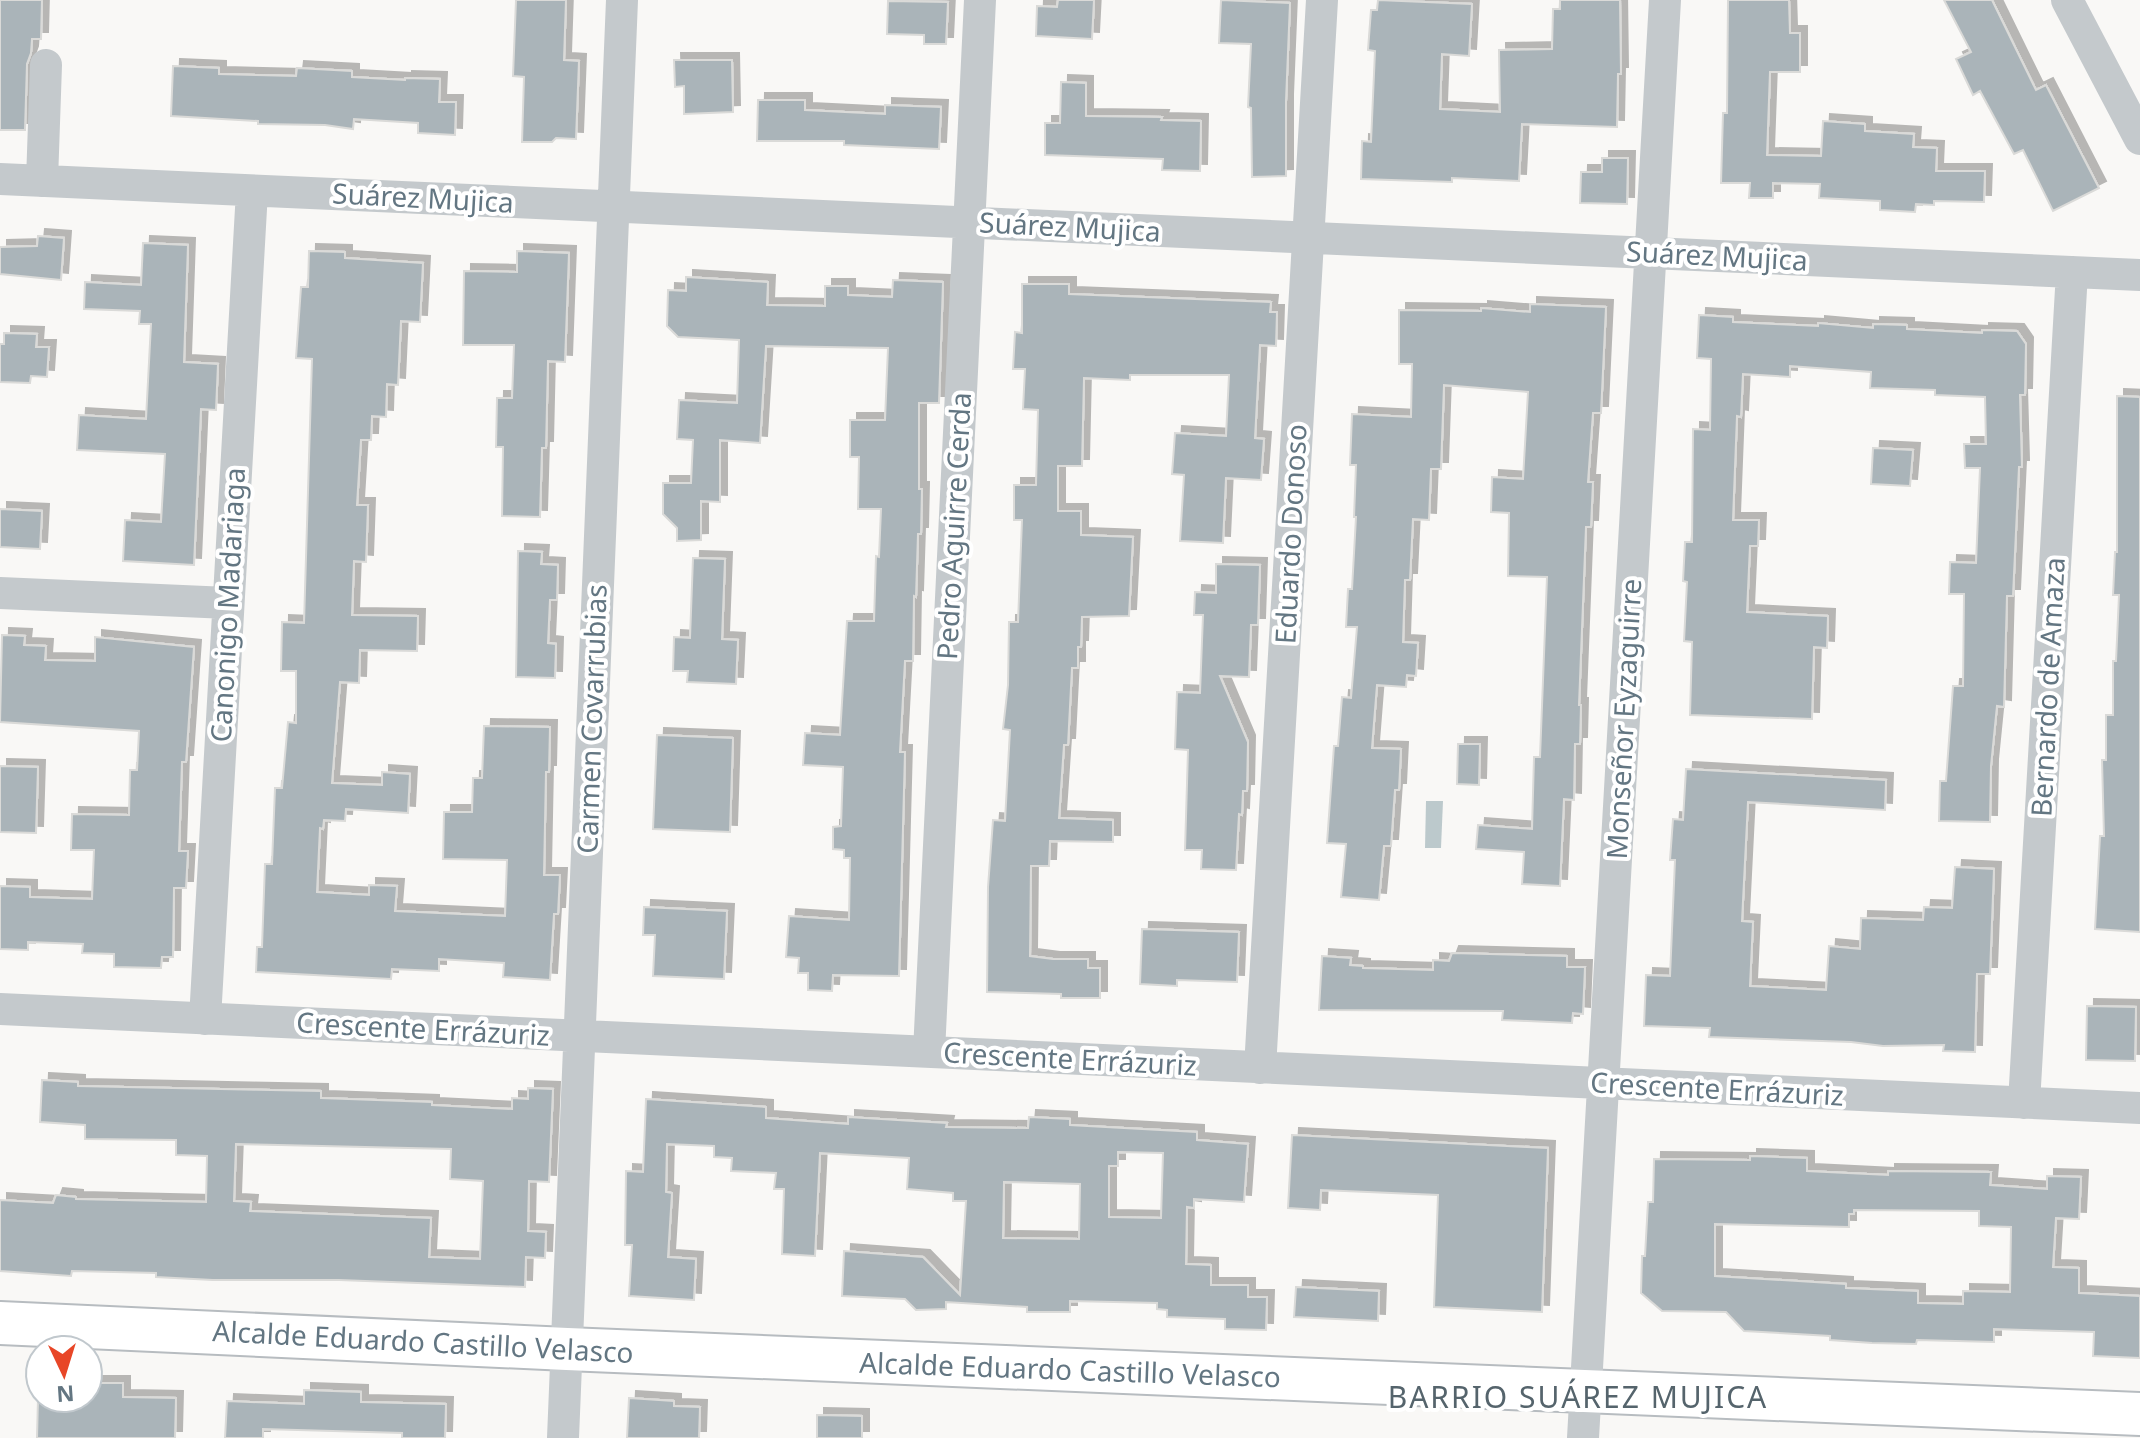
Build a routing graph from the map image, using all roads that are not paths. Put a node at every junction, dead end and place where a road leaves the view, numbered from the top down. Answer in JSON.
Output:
{"nodes":[{"id":1,"x":622,"y":0,"type":"edge"},
{"id":2,"x":980,"y":0,"type":"edge"},
{"id":3,"x":1322,"y":0,"type":"edge"},
{"id":4,"x":1665,"y":0,"type":"edge"},
{"id":5,"x":2067,"y":0,"type":"edge"},
{"id":6,"x":46,"y":65,"type":"dead end"},
{"id":7,"x":2140,"y":139,"type":"edge"},
{"id":8,"x":0,"y":179,"type":"edge"},
{"id":9,"x":42,"y":181,"type":"junction"},
{"id":10,"x":252,"y":191,"type":"junction"},
{"id":11,"x":613,"y":207,"type":"junction"},
{"id":12,"x":969,"y":223,"type":"junction"},
{"id":13,"x":1309,"y":238,"type":"junction"},
{"id":14,"x":1651,"y":253,"type":"junction"},
{"id":15,"x":2072,"y":272,"type":"junction"},
{"id":16,"x":2140,"y":275,"type":"edge"},
{"id":17,"x":0,"y":593,"type":"edge"},
{"id":18,"x":228,"y":603,"type":"junction"},
{"id":19,"x":0,"y":1009,"type":"edge"},
{"id":20,"x":205,"y":1019,"type":"junction"},
{"id":21,"x":580,"y":1036,"type":"junction"},
{"id":22,"x":929,"y":1052,"type":"junction"},
{"id":23,"x":1260,"y":1068,"type":"junction"},
{"id":24,"x":1603,"y":1084,"type":"junction"},
{"id":25,"x":2024,"y":1103,"type":"junction"},
{"id":26,"x":2140,"y":1108,"type":"edge"},
{"id":27,"x":0,"y":1323,"type":"edge"},
{"id":28,"x":567,"y":1349,"type":"junction"},
{"id":29,"x":1586,"y":1392,"type":"junction"},
{"id":30,"x":2140,"y":1414,"type":"edge"},
{"id":31,"x":563,"y":1438,"type":"edge"},
{"id":32,"x":1583,"y":1438,"type":"edge"}],
"edges":[{"from":1,"to":11,"type":"street","name":"Carmen Covarrubias"},
{"from":2,"to":12,"type":"street","name":"Pedro Aguirre Cerda"},
{"from":3,"to":13,"type":"street","name":"Eduardo Donoso"},
{"from":4,"to":14,"type":"street","name":"Monseñor Eyzaguirre"},
{"from":5,"to":7,"type":"street"},
{"from":6,"to":9,"type":"street"},
{"from":8,"to":9,"type":"street","name":"Suárez Mujica"},
{"from":9,"to":10,"type":"street","name":"Suárez Mujica"},
{"from":10,"to":11,"type":"street","name":"Suárez Mujica"},
{"from":10,"to":18,"type":"street","name":"Canonigo Madariaga"},
{"from":11,"to":12,"type":"street","name":"Suárez Mujica"},
{"from":11,"to":21,"type":"street","name":"Carmen Covarrubias"},
{"from":12,"to":13,"type":"street","name":"Suárez Mujica"},
{"from":12,"to":22,"type":"street","name":"Pedro Aguirre Cerda"},
{"from":13,"to":14,"type":"street","name":"Suárez Mujica"},
{"from":13,"to":23,"type":"street","name":"Eduardo Donoso"},
{"from":14,"to":15,"type":"street","name":"Suárez Mujica"},
{"from":14,"to":24,"type":"street","name":"Monseñor Eyzaguirre"},
{"from":15,"to":16,"type":"street","name":"Suárez Mujica"},
{"from":15,"to":25,"type":"street","name":"Bernardo de Amaza"},
{"from":17,"to":18,"type":"street"},
{"from":18,"to":20,"type":"street","name":"Canonigo Madariaga"},
{"from":19,"to":20,"type":"street","name":"Crescente Errázuriz"},
{"from":20,"to":21,"type":"street","name":"Crescente Errázuriz"},
{"from":21,"to":22,"type":"street","name":"Crescente Errázuriz"},
{"from":21,"to":28,"type":"street","name":"Carmen Covarrubias"},
{"from":22,"to":23,"type":"street","name":"Crescente Errázuriz"},
{"from":23,"to":24,"type":"street","name":"Crescente Errázuriz"},
{"from":24,"to":25,"type":"street","name":"Crescente Errázuriz"},
{"from":24,"to":29,"type":"street","name":"Monseñor Eyzaguirre"},
{"from":25,"to":26,"type":"street","name":"Crescente Errázuriz"},
{"from":27,"to":28,"type":"main road","name":"Alcalde Eduardo Castillo Velasco"},
{"from":28,"to":29,"type":"main road","name":"Alcalde Eduardo Castillo Velasco"},
{"from":28,"to":31,"type":"street","name":"Carmen Covarrubias"},
{"from":29,"to":30,"type":"main road","name":"Alcalde Eduardo Castillo Velasco"},
{"from":29,"to":32,"type":"street","name":"Monseñor Eyzaguirre"}]}
